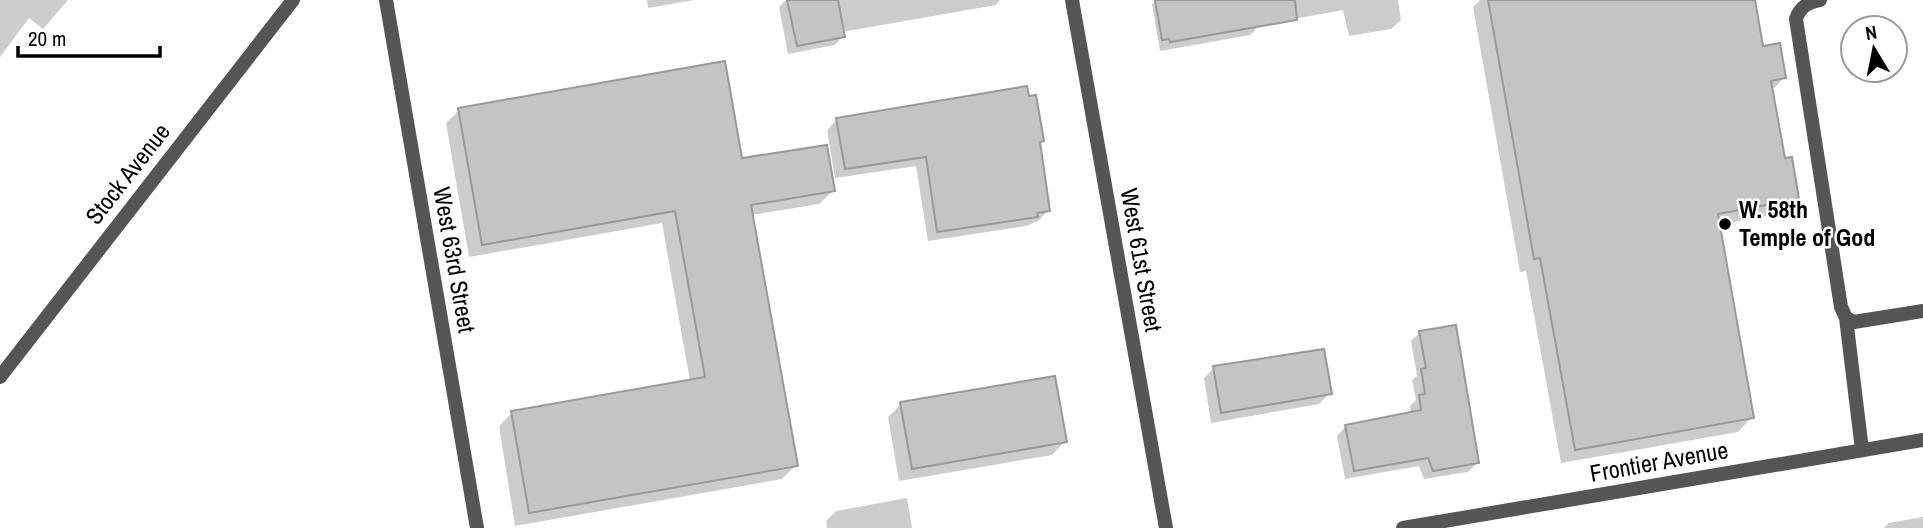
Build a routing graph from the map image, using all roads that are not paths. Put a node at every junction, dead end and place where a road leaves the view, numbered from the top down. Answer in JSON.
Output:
{"nodes":[{"id":1,"x":293,"y":0,"type":"edge"},
{"id":2,"x":386,"y":0,"type":"edge"},
{"id":3,"x":1072,"y":0,"type":"edge"},
{"id":4,"x":1814,"y":1,"type":"edge"},
{"id":5,"x":1923,"y":312,"type":"edge"},
{"id":6,"x":1846,"y":318,"type":"junction"},
{"id":7,"x":0,"y":377,"type":"edge"},
{"id":8,"x":1923,"y":440,"type":"edge"},
{"id":9,"x":1863,"y":450,"type":"junction"},
{"id":10,"x":477,"y":528,"type":"edge"},
{"id":11,"x":1166,"y":528,"type":"edge"},
{"id":12,"x":1403,"y":528,"type":"edge"}],
"edges":[{"from":1,"to":7,"type":"street","name":"Stock Avenue"},
{"from":2,"to":10,"type":"street","name":"West 63rd Street"},
{"from":3,"to":11,"type":"street","name":"West 61st Street"},
{"from":4,"to":6,"type":"street"},
{"from":5,"to":6,"type":"street"},
{"from":6,"to":9,"type":"street"},
{"from":8,"to":9,"type":"street","name":"Frontier Avenue"},
{"from":9,"to":12,"type":"street","name":"Frontier Avenue"}]}
